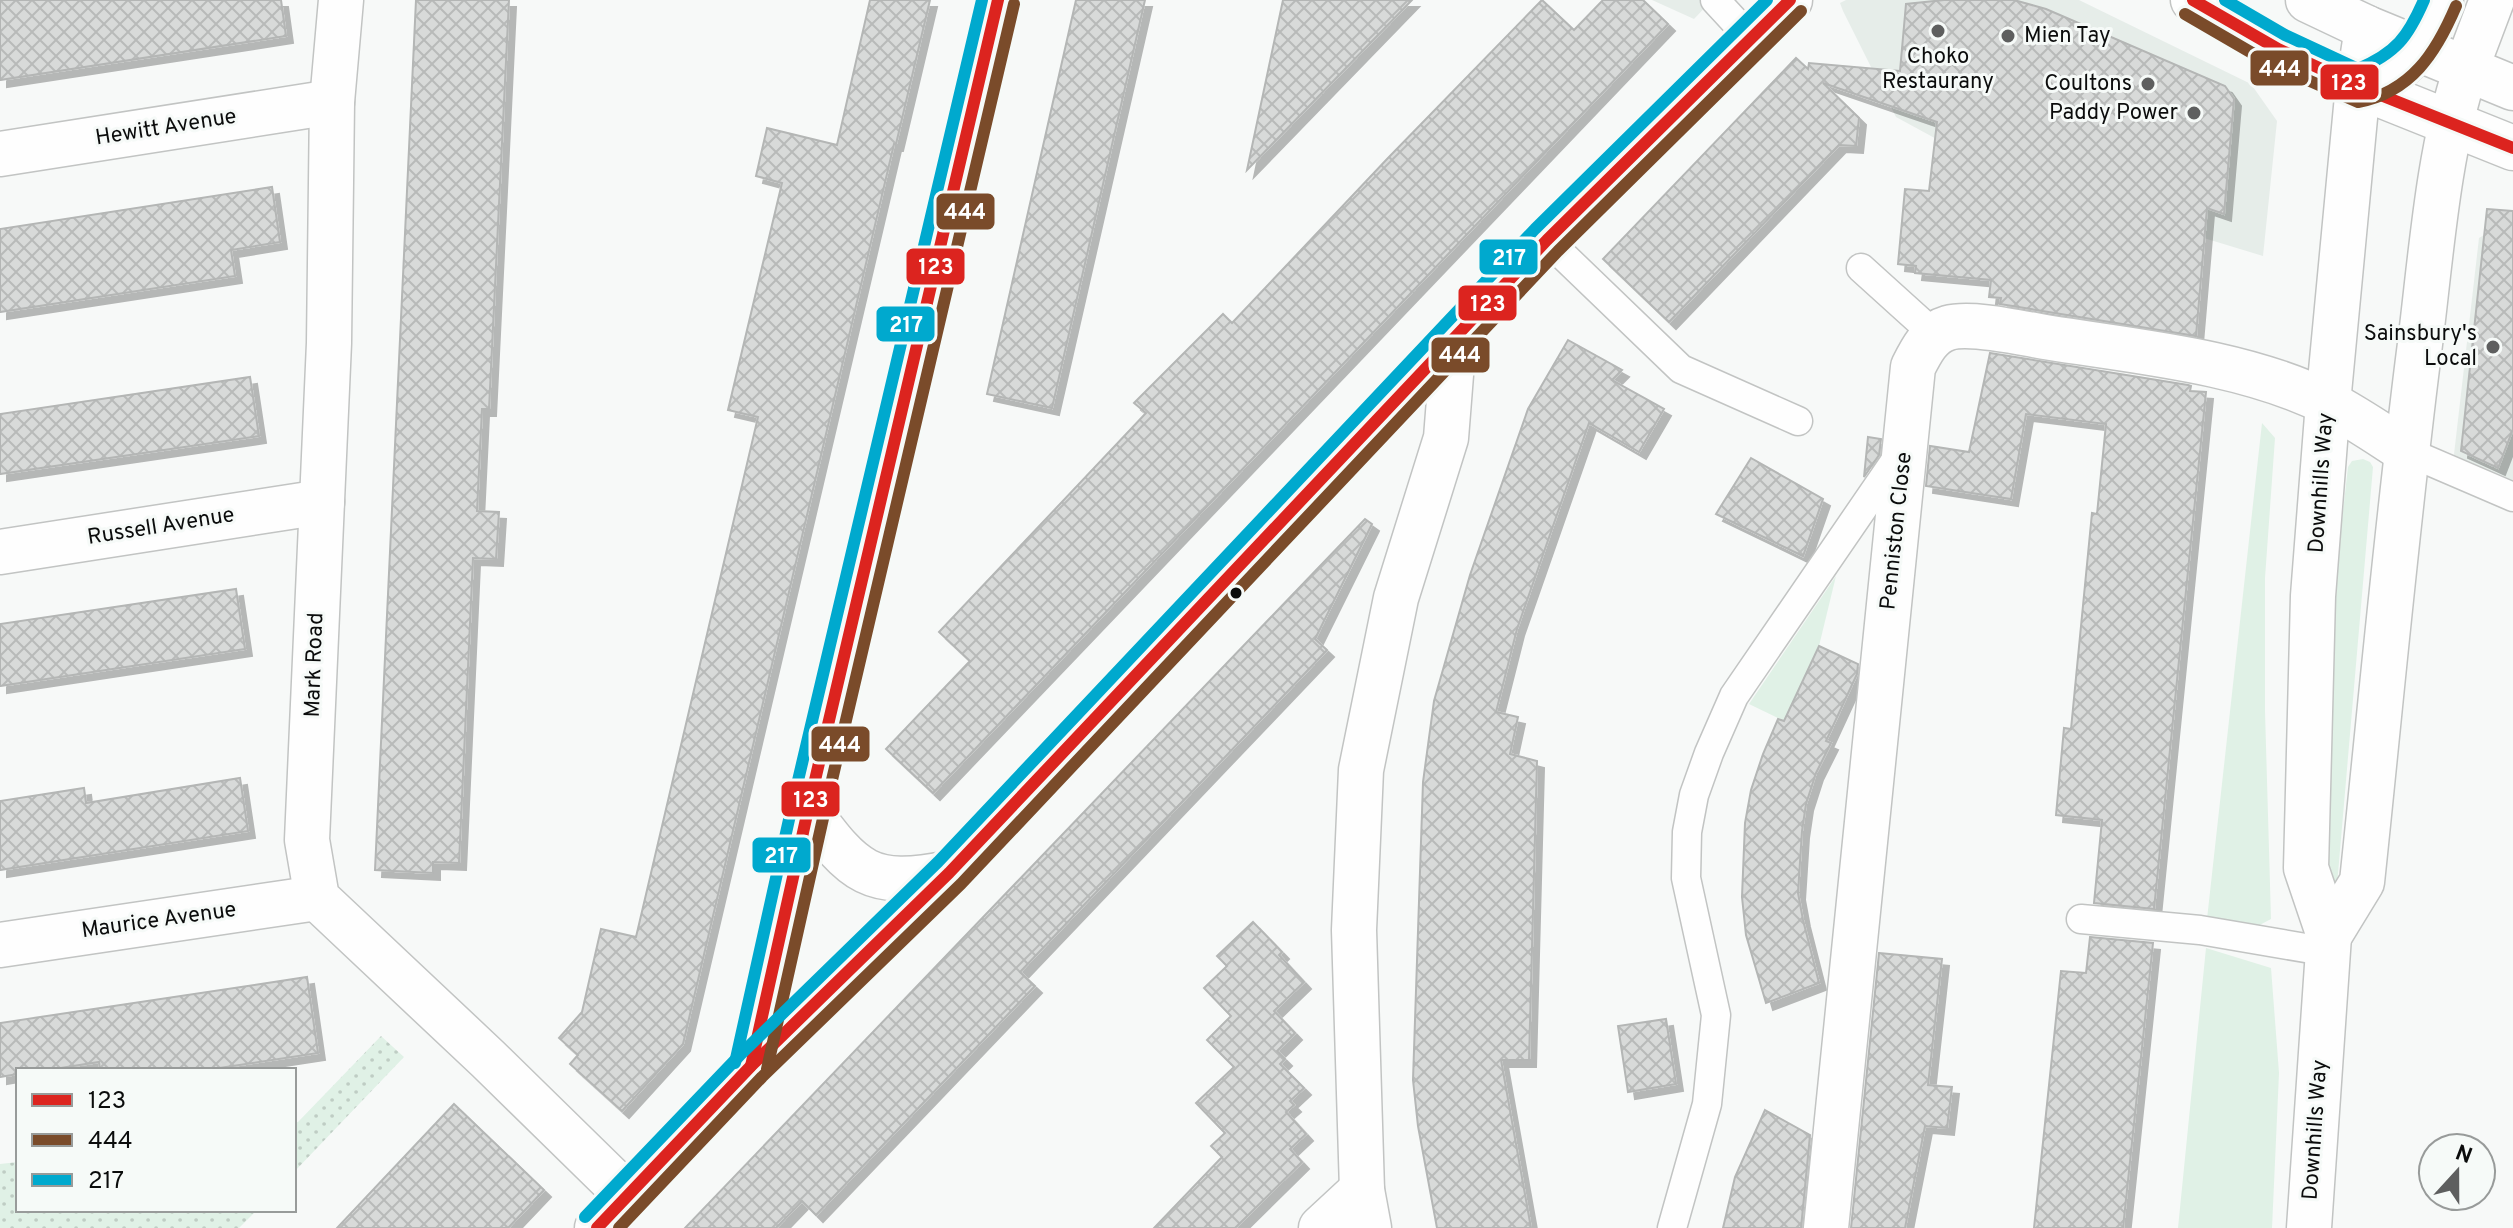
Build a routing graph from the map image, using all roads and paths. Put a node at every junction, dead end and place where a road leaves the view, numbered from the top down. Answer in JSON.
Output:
{"nodes":[{"id":1,"x":341,"y":0,"type":"edge"},
{"id":2,"x":998,"y":0,"type":"edge"},
{"id":3,"x":1715,"y":0,"type":"edge"},
{"id":4,"x":1790,"y":0,"type":"edge"},
{"id":5,"x":2193,"y":0,"type":"edge"},
{"id":6,"x":2308,"y":0,"type":"edge"},
{"id":7,"x":2441,"y":0,"type":"edge"},
{"id":8,"x":2492,"y":0,"type":"edge"},
{"id":9,"x":1751,"y":39,"type":"junction"},
{"id":10,"x":2366,"y":42,"type":"edge"},
{"id":11,"x":2417,"y":48,"type":"junction"},
{"id":12,"x":2513,"y":88,"type":"edge"},
{"id":13,"x":2458,"y":95,"type":"junction"},
{"id":14,"x":332,"y":102,"type":"junction"},
{"id":15,"x":2513,"y":148,"type":"edge"},
{"id":16,"x":0,"y":154,"type":"edge"},
{"id":17,"x":1547,"y":240,"type":"junction"},
{"id":18,"x":1861,"y":268,"type":"dead end"},
{"id":19,"x":1934,"y":334,"type":"junction"},
{"id":20,"x":1454,"y":337,"type":"junction"},
{"id":21,"x":2328,"y":403,"type":"junction"},
{"id":22,"x":1798,"y":421,"type":"dead end"},
{"id":23,"x":1905,"y":446,"type":"junction"},
{"id":24,"x":2406,"y":451,"type":"junction"},
{"id":25,"x":2513,"y":497,"type":"edge"},
{"id":26,"x":322,"y":502,"type":"junction"},
{"id":27,"x":0,"y":552,"type":"edge"},
{"id":28,"x":808,"y":810,"type":"junction"},
{"id":29,"x":949,"y":873,"type":"junction"},
{"id":30,"x":317,"y":898,"type":"junction"},
{"id":31,"x":2081,"y":919,"type":"dead end"},
{"id":32,"x":2329,"y":944,"type":"junction"},
{"id":33,"x":0,"y":945,"type":"edge"},
{"id":34,"x":751,"y":1066,"type":"junction"},
{"id":35,"x":628,"y":1196,"type":"junction"},
{"id":36,"x":1366,"y":1209,"type":"edge"},
{"id":37,"x":597,"y":1228,"type":"edge"},
{"id":38,"x":1321,"y":1228,"type":"edge"},
{"id":39,"x":1672,"y":1228,"type":"edge"},
{"id":40,"x":1826,"y":1228,"type":"edge"},
{"id":41,"x":2309,"y":1228,"type":"edge"}],
"edges":[{"from":1,"to":14,"type":"main road","name":"Mark Road"},
{"from":2,"to":28,"type":"main road"},
{"from":3,"to":9,"type":"lane"},
{"from":4,"to":9,"type":"main road"},
{"from":5,"to":10,"type":"main road"},
{"from":6,"to":10,"type":"main road"},
{"from":7,"to":11,"type":"main road"},
{"from":8,"to":13,"type":"main road","name":"Downhills Way"},
{"from":9,"to":17,"type":"main road"},
{"from":10,"to":11,"type":"main road"},
{"from":10,"to":11,"type":"main road"},
{"from":10,"to":13,"type":"main road"},
{"from":10,"to":21,"type":"main road","name":"Downhills Way"},
{"from":11,"to":13,"type":"main road"},
{"from":12,"to":13,"type":"main road"},
{"from":13,"to":15,"type":"main road"},
{"from":13,"to":24,"type":"main road","name":"Downhills Way"},
{"from":14,"to":16,"type":"main road","name":"Hewitt Avenue"},
{"from":14,"to":26,"type":"main road","name":"Mark Road"},
{"from":17,"to":20,"type":"main road"},
{"from":17,"to":22,"type":"lane"},
{"from":18,"to":19,"type":"lane"},
{"from":19,"to":21,"type":"main road"},
{"from":19,"to":23,"type":"main road","name":"Penniston Close"},
{"from":20,"to":29,"type":"main road"},
{"from":20,"to":36,"type":"main road"},
{"from":21,"to":24,"type":"main road"},
{"from":21,"to":32,"type":"main road","name":"Downhills Way"},
{"from":23,"to":39,"type":"lane"},
{"from":23,"to":40,"type":"main road","name":"Penniston Close"},
{"from":24,"to":25,"type":"lane"},
{"from":24,"to":32,"type":"main road","name":"Downhills Way"},
{"from":26,"to":27,"type":"main road","name":"Russell Avenue"},
{"from":26,"to":30,"type":"main road","name":"Mark Road"},
{"from":28,"to":29,"type":"main road"},
{"from":28,"to":34,"type":"main road"},
{"from":29,"to":34,"type":"main road"},
{"from":30,"to":33,"type":"main road","name":"Maurice Avenue"},
{"from":30,"to":35,"type":"main road"},
{"from":31,"to":32,"type":"lane"},
{"from":32,"to":41,"type":"main road","name":"Downhills Way"},
{"from":34,"to":35,"type":"main road"},
{"from":35,"to":37,"type":"main road"},
{"from":36,"to":38,"type":"main road"}]}
